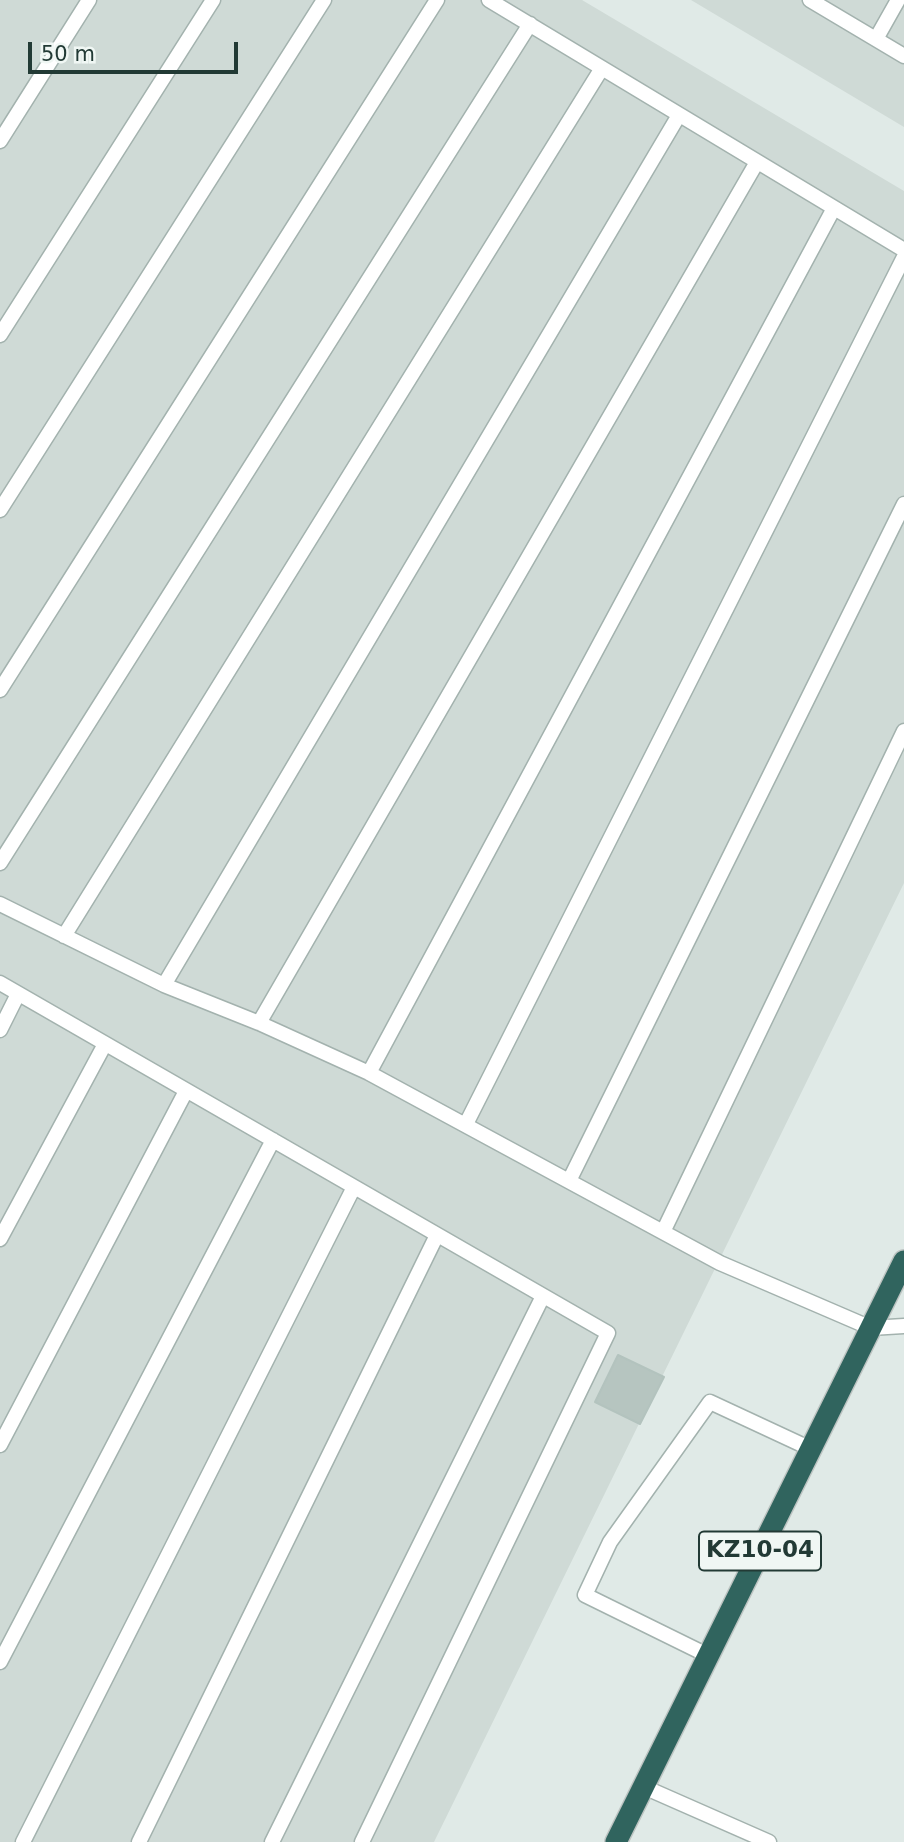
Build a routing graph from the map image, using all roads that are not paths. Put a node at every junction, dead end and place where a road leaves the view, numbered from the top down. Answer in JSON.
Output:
{"nodes":[{"id":1,"x":89,"y":0,"type":"edge"},
{"id":2,"x":213,"y":0,"type":"edge"},
{"id":3,"x":324,"y":0,"type":"edge"},
{"id":4,"x":437,"y":0,"type":"edge"},
{"id":5,"x":489,"y":0,"type":"edge"},
{"id":6,"x":810,"y":0,"type":"edge"},
{"id":7,"x":898,"y":0,"type":"edge"},
{"id":8,"x":530,"y":24,"type":"junction"},
{"id":9,"x":876,"y":39,"type":"junction"},
{"id":10,"x":904,"y":56,"type":"edge"},
{"id":11,"x":602,"y":68,"type":"junction"},
{"id":12,"x":679,"y":115,"type":"junction"},
{"id":13,"x":0,"y":141,"type":"edge"},
{"id":14,"x":757,"y":162,"type":"junction"},
{"id":15,"x":834,"y":208,"type":"junction"},
{"id":16,"x":904,"y":250,"type":"edge"},
{"id":17,"x":904,"y":257,"type":"edge"},
{"id":18,"x":0,"y":335,"type":"edge"},
{"id":19,"x":904,"y":504,"type":"edge"},
{"id":20,"x":0,"y":510,"type":"edge"},
{"id":21,"x":0,"y":690,"type":"edge"},
{"id":22,"x":904,"y":731,"type":"edge"},
{"id":23,"x":0,"y":863,"type":"edge"},
{"id":24,"x":0,"y":904,"type":"edge"},
{"id":25,"x":64,"y":936,"type":"junction"},
{"id":26,"x":0,"y":983,"type":"edge"},
{"id":27,"x":164,"y":985,"type":"junction"},
{"id":28,"x":19,"y":994,"type":"junction"},
{"id":29,"x":259,"y":1023,"type":"junction"},
{"id":30,"x":0,"y":1030,"type":"edge"},
{"id":31,"x":106,"y":1044,"type":"junction"},
{"id":32,"x":369,"y":1073,"type":"junction"},
{"id":33,"x":186,"y":1091,"type":"junction"},
{"id":34,"x":466,"y":1124,"type":"junction"},
{"id":35,"x":273,"y":1140,"type":"junction"},
{"id":36,"x":569,"y":1181,"type":"junction"},
{"id":37,"x":354,"y":1187,"type":"junction"},
{"id":38,"x":663,"y":1232,"type":"junction"},
{"id":39,"x":437,"y":1235,"type":"junction"},
{"id":40,"x":0,"y":1239,"type":"edge"},
{"id":41,"x":904,"y":1261,"type":"edge"},
{"id":42,"x":542,"y":1296,"type":"junction"},
{"id":43,"x":904,"y":1326,"type":"edge"},
{"id":44,"x":871,"y":1328,"type":"junction"},
{"id":45,"x":0,"y":1446,"type":"edge"},
{"id":46,"x":811,"y":1449,"type":"junction"},
{"id":47,"x":709,"y":1656,"type":"junction"},
{"id":48,"x":0,"y":1662,"type":"edge"},
{"id":49,"x":644,"y":1787,"type":"junction"},
{"id":50,"x":23,"y":1842,"type":"edge"},
{"id":51,"x":139,"y":1842,"type":"edge"},
{"id":52,"x":272,"y":1842,"type":"edge"},
{"id":53,"x":362,"y":1842,"type":"edge"},
{"id":54,"x":616,"y":1842,"type":"edge"},
{"id":55,"x":769,"y":1842,"type":"edge"}],
"edges":[{"from":1,"to":13,"type":"lane"},
{"from":2,"to":18,"type":"lane"},
{"from":3,"to":20,"type":"lane"},
{"from":4,"to":21,"type":"lane"},
{"from":5,"to":8,"type":"lane"},
{"from":6,"to":9,"type":"lane"},
{"from":7,"to":9,"type":"lane"},
{"from":8,"to":11,"type":"lane"},
{"from":8,"to":23,"type":"lane"},
{"from":9,"to":10,"type":"lane"},
{"from":11,"to":12,"type":"lane"},
{"from":11,"to":25,"type":"lane"},
{"from":12,"to":14,"type":"lane"},
{"from":12,"to":27,"type":"lane"},
{"from":14,"to":15,"type":"lane"},
{"from":14,"to":29,"type":"lane"},
{"from":15,"to":16,"type":"lane"},
{"from":15,"to":32,"type":"lane"},
{"from":17,"to":34,"type":"lane"},
{"from":19,"to":36,"type":"lane"},
{"from":22,"to":38,"type":"lane"},
{"from":24,"to":25,"type":"lane"},
{"from":25,"to":27,"type":"lane"},
{"from":26,"to":28,"type":"lane"},
{"from":27,"to":29,"type":"lane"},
{"from":28,"to":30,"type":"lane"},
{"from":28,"to":31,"type":"lane"},
{"from":29,"to":32,"type":"lane"},
{"from":31,"to":33,"type":"lane"},
{"from":31,"to":40,"type":"lane"},
{"from":32,"to":34,"type":"lane"},
{"from":33,"to":35,"type":"lane"},
{"from":33,"to":45,"type":"lane"},
{"from":34,"to":36,"type":"lane"},
{"from":35,"to":37,"type":"lane"},
{"from":35,"to":48,"type":"lane"},
{"from":36,"to":38,"type":"lane"},
{"from":37,"to":39,"type":"lane"},
{"from":37,"to":50,"type":"lane"},
{"from":38,"to":44,"type":"lane"},
{"from":39,"to":42,"type":"lane"},
{"from":39,"to":51,"type":"lane"},
{"from":41,"to":44,"type":"highway","number":"KZ10-04"},
{"from":42,"to":52,"type":"lane"},
{"from":42,"to":53,"type":"lane"},
{"from":43,"to":44,"type":"lane"},
{"from":44,"to":46,"type":"highway","number":"KZ10-04"},
{"from":46,"to":47,"type":"highway","number":"KZ10-04"},
{"from":46,"to":47,"type":"lane"},
{"from":47,"to":49,"type":"highway","number":"KZ10-04"},
{"from":49,"to":54,"type":"highway","number":"KZ10-04"},
{"from":49,"to":55,"type":"lane"}]}
